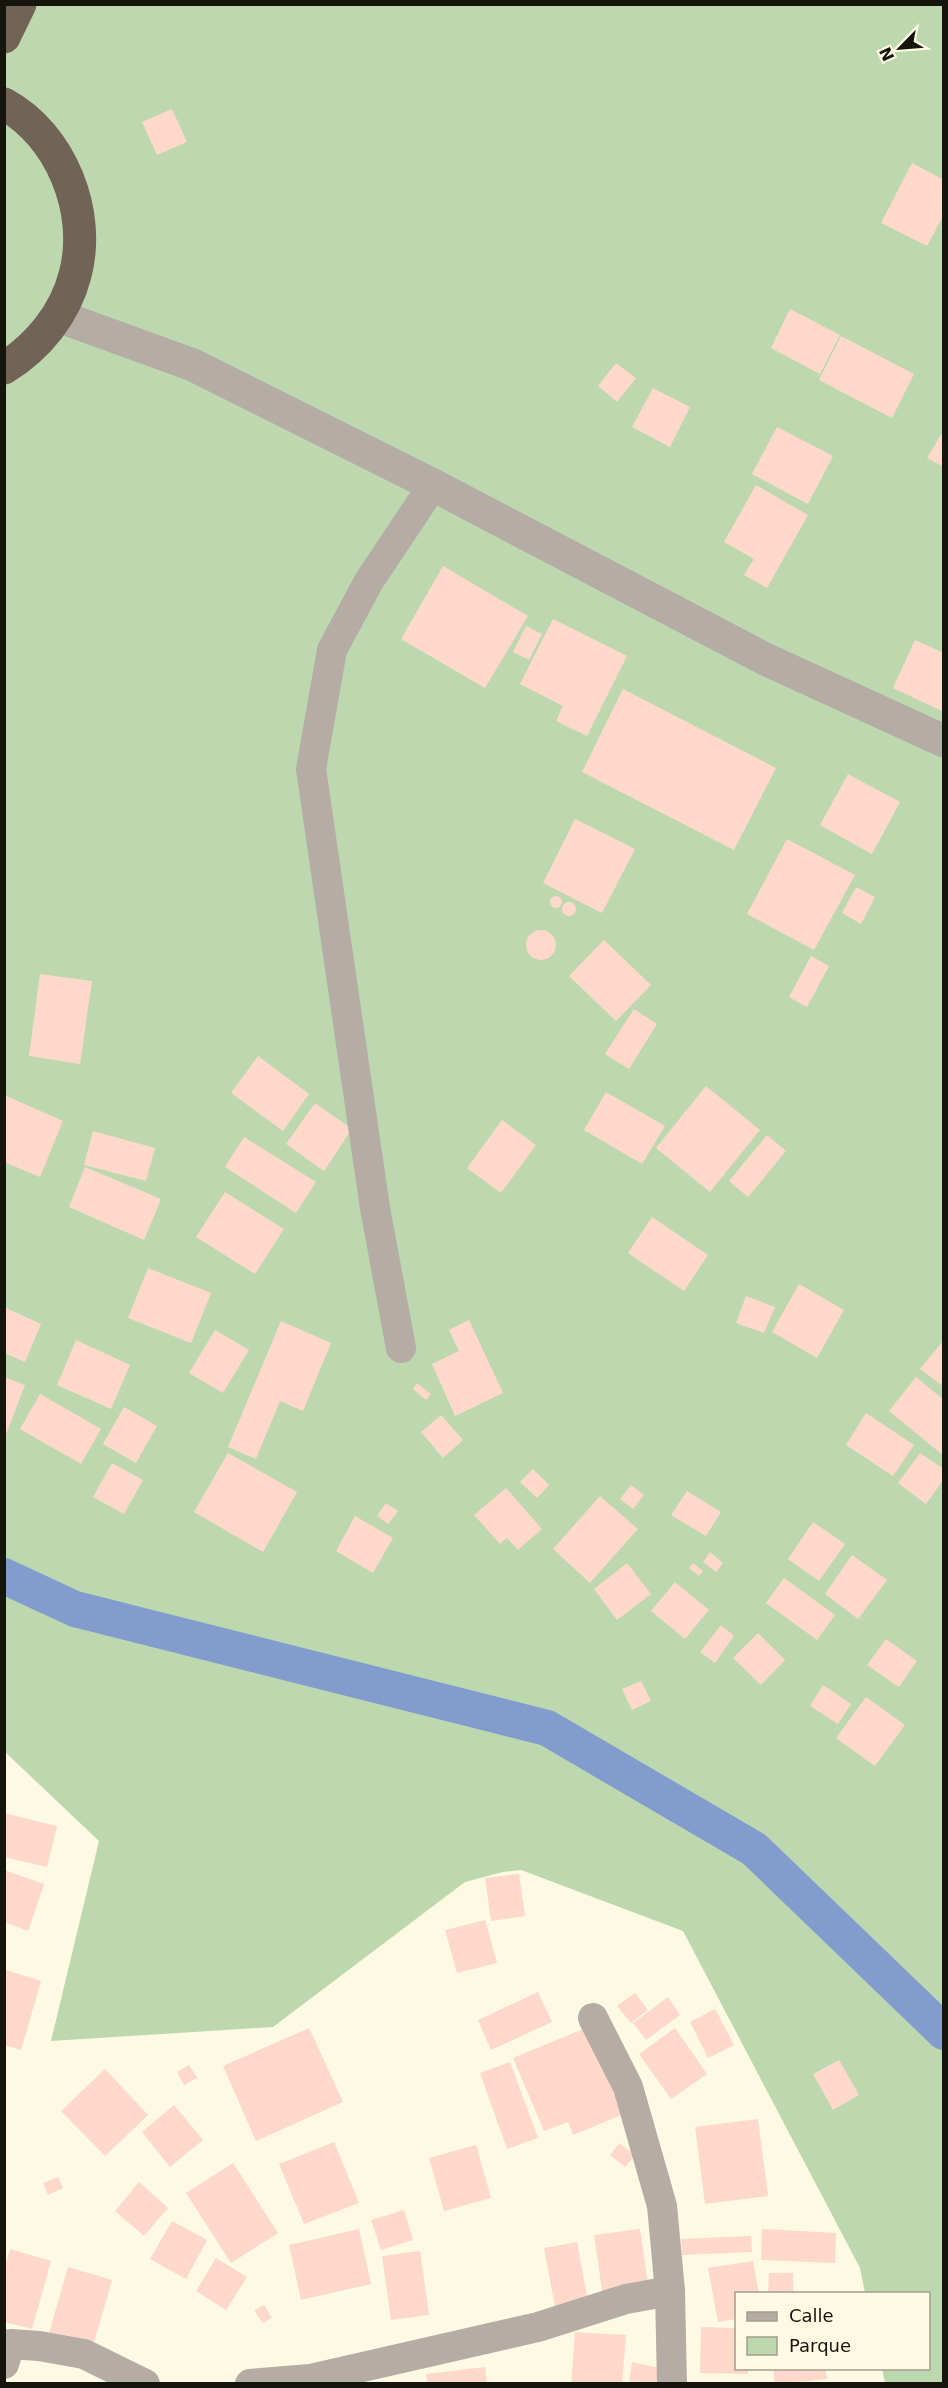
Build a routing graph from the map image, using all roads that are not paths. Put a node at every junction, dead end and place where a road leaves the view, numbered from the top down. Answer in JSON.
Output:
{"nodes":[{"id":1,"x":21,"y":4,"type":"edge"},
{"id":2,"x":4,"y":37,"type":"edge"},
{"id":3,"x":4,"y":104,"type":"edge"},
{"id":4,"x":58,"y":316,"type":"junction"},
{"id":5,"x":4,"y":368,"type":"edge"},
{"id":6,"x":433,"y":484,"type":"junction"},
{"id":7,"x":944,"y":741,"type":"edge"},
{"id":8,"x":401,"y":1348,"type":"dead end"},
{"id":9,"x":593,"y":2018,"type":"dead end"},
{"id":10,"x":670,"y":2291,"type":"junction"},
{"id":11,"x":4,"y":2364,"type":"edge"},
{"id":12,"x":145,"y":2384,"type":"edge"},
{"id":13,"x":250,"y":2384,"type":"edge"},
{"id":14,"x":672,"y":2384,"type":"edge"}],
"edges":[{"from":1,"to":2,"type":"highway"},
{"from":3,"to":4,"type":"highway"},
{"from":4,"to":5,"type":"highway"},
{"from":4,"to":6,"type":"street"},
{"from":6,"to":7,"type":"street"},
{"from":6,"to":8,"type":"street"},
{"from":9,"to":10,"type":"street"},
{"from":10,"to":13,"type":"street"},
{"from":10,"to":14,"type":"street"},
{"from":11,"to":12,"type":"street"}]}
